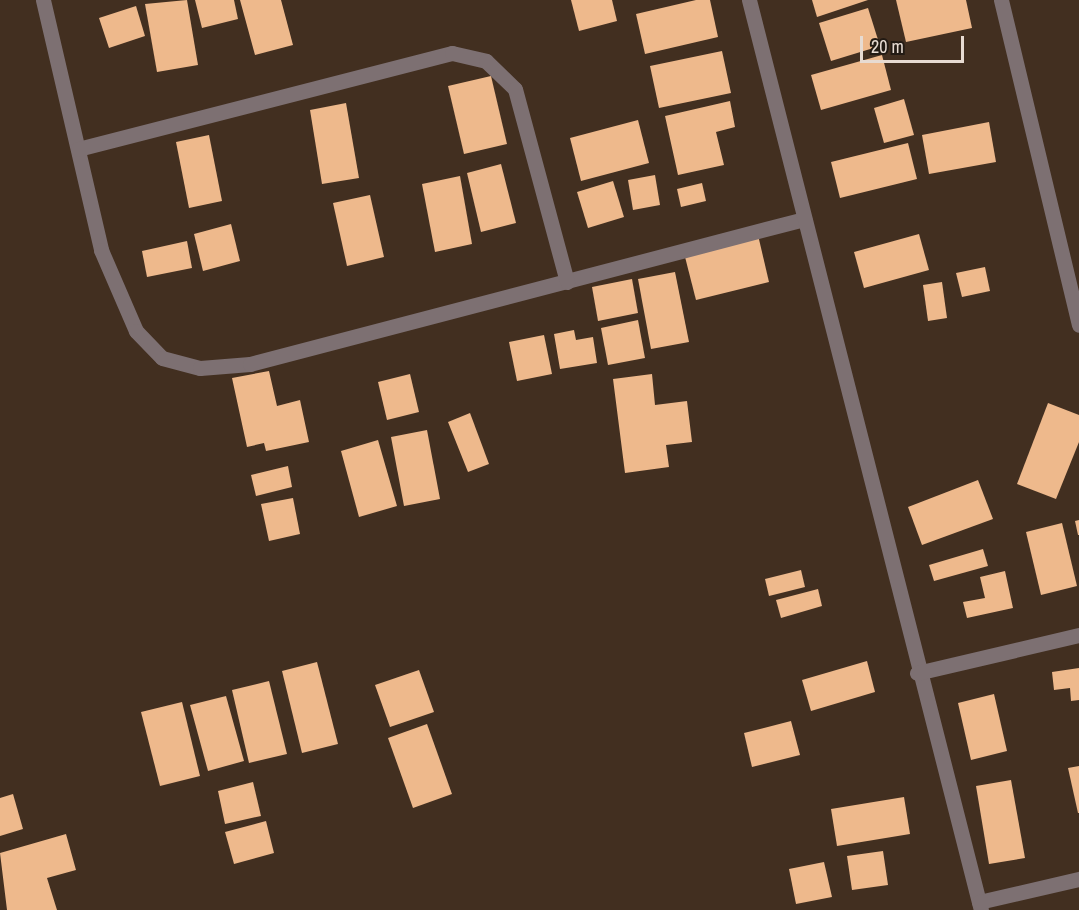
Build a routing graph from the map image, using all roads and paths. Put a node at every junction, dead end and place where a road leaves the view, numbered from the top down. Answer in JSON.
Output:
{"nodes":[{"id":1,"x":43,"y":0,"type":"edge"},
{"id":2,"x":749,"y":0,"type":"edge"},
{"id":3,"x":1001,"y":0,"type":"edge"},
{"id":4,"x":78,"y":149,"type":"junction"},
{"id":5,"x":804,"y":219,"type":"junction"},
{"id":6,"x":567,"y":282,"type":"junction"},
{"id":7,"x":1079,"y":325,"type":"edge"},
{"id":8,"x":1079,"y":635,"type":"edge"},
{"id":9,"x":917,"y":673,"type":"junction"},
{"id":10,"x":1079,"y":879,"type":"edge"},
{"id":11,"x":980,"y":906,"type":"edge"}],
"edges":[{"from":1,"to":4,"type":"street"},
{"from":2,"to":5,"type":"street"},
{"from":3,"to":7,"type":"street"},
{"from":4,"to":6,"type":"street"},
{"from":4,"to":6,"type":"street"},
{"from":5,"to":6,"type":"street"},
{"from":5,"to":9,"type":"street"},
{"from":8,"to":9,"type":"street"},
{"from":9,"to":11,"type":"street"},
{"from":10,"to":11,"type":"street"}]}
